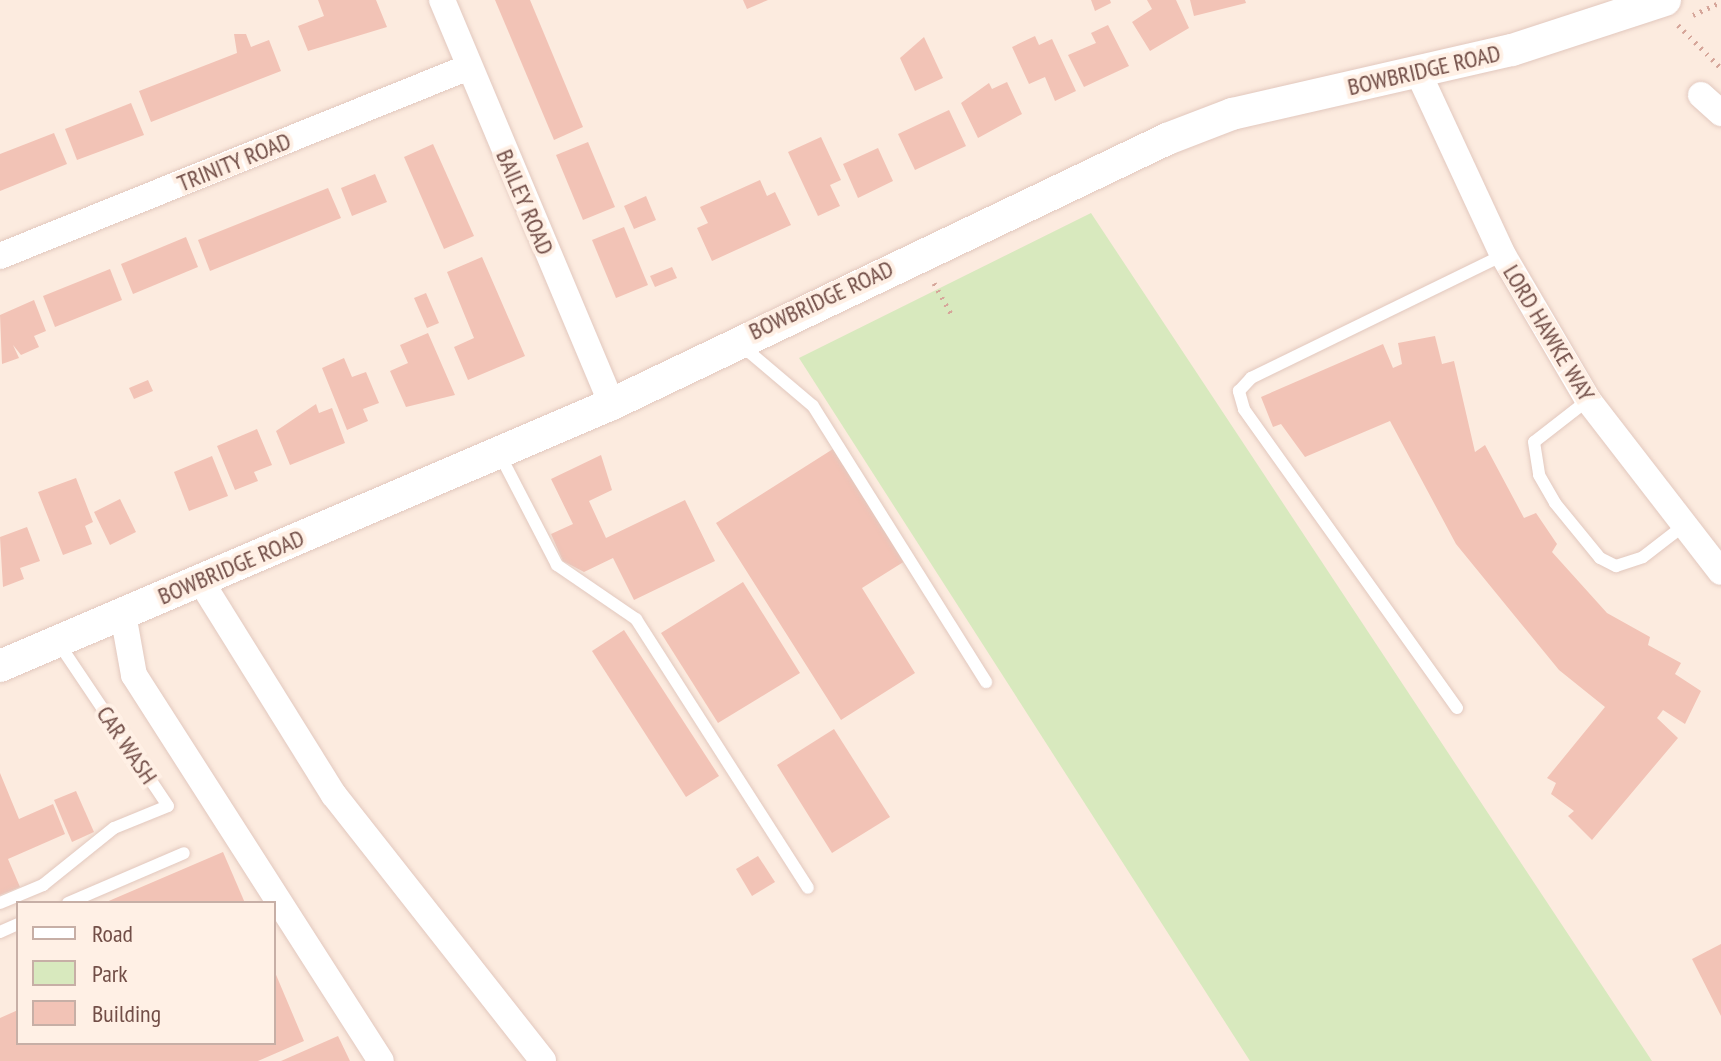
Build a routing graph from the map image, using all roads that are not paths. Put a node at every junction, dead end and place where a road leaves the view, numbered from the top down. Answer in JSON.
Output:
{"nodes":[{"id":1,"x":442,"y":0,"type":"edge"},
{"id":2,"x":1671,"y":12,"type":"edge"},
{"id":3,"x":469,"y":67,"type":"junction"},
{"id":4,"x":1417,"y":70,"type":"junction"},
{"id":5,"x":1701,"y":95,"type":"dead end"},
{"id":6,"x":1721,"y":113,"type":"edge"},
{"id":7,"x":1503,"y":255,"type":"junction"},
{"id":8,"x":0,"y":256,"type":"edge"},
{"id":9,"x":736,"y":341,"type":"junction"},
{"id":10,"x":1588,"y":400,"type":"junction"},
{"id":11,"x":612,"y":404,"type":"junction"},
{"id":12,"x":497,"y":450,"type":"junction"},
{"id":13,"x":1682,"y":527,"type":"junction"},
{"id":14,"x":1717,"y":558,"type":"edge"},
{"id":15,"x":200,"y":580,"type":"junction"},
{"id":16,"x":123,"y":614,"type":"junction"},
{"id":17,"x":57,"y":641,"type":"junction"},
{"id":18,"x":0,"y":666,"type":"edge"},
{"id":19,"x":986,"y":682,"type":"dead end"},
{"id":20,"x":1457,"y":708,"type":"dead end"},
{"id":21,"x":184,"y":853,"type":"dead end"},
{"id":22,"x":808,"y":888,"type":"dead end"},
{"id":23,"x":73,"y":901,"type":"edge"},
{"id":24,"x":0,"y":903,"type":"edge"},
{"id":25,"x":381,"y":1061,"type":"edge"},
{"id":26,"x":543,"y":1061,"type":"edge"}],
"edges":[{"from":1,"to":3,"type":"street","name":"BAILEY ROAD"},
{"from":2,"to":4,"type":"street","name":"BOWBRIDGE ROAD"},
{"from":3,"to":8,"type":"street","name":"TRINITY ROAD"},
{"from":3,"to":11,"type":"street","name":"BAILEY ROAD"},
{"from":4,"to":7,"type":"street","name":"LORD HAWKE WAY"},
{"from":4,"to":9,"type":"street","name":"BOWBRIDGE ROAD"},
{"from":5,"to":6,"type":"street"},
{"from":7,"to":10,"type":"street","name":"LORD HAWKE WAY"},
{"from":7,"to":20,"type":"lane"},
{"from":9,"to":11,"type":"street","name":"BOWBRIDGE ROAD"},
{"from":9,"to":19,"type":"lane"},
{"from":10,"to":13,"type":"street","name":"LORD HAWKE WAY"},
{"from":10,"to":13,"type":"lane"},
{"from":11,"to":12,"type":"street","name":"BOWBRIDGE ROAD"},
{"from":12,"to":15,"type":"street","name":"BOWBRIDGE ROAD"},
{"from":12,"to":22,"type":"lane"},
{"from":13,"to":14,"type":"street","name":"LORD HAWKE WAY"},
{"from":15,"to":16,"type":"street","name":"BOWBRIDGE ROAD"},
{"from":15,"to":26,"type":"street"},
{"from":16,"to":17,"type":"street","name":"BOWBRIDGE ROAD"},
{"from":16,"to":25,"type":"street"},
{"from":17,"to":18,"type":"street","name":"BOWBRIDGE ROAD"},
{"from":17,"to":24,"type":"lane","name":"CAR WASH"},
{"from":21,"to":23,"type":"lane"}]}
